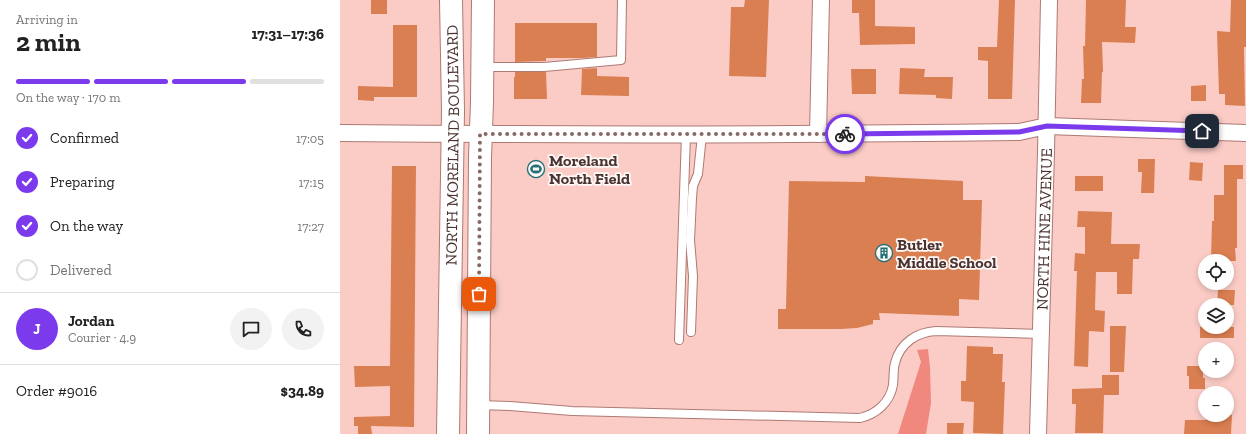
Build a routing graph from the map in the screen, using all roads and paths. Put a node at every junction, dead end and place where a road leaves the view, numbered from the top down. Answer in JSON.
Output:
{"nodes":[{"id":1,"x":451,"y":0,"type":"edge"},
{"id":2,"x":483,"y":0,"type":"edge"},
{"id":3,"x":622,"y":0,"type":"edge"},
{"id":4,"x":821,"y":0,"type":"edge"},
{"id":5,"x":1049,"y":0,"type":"edge"},
{"id":6,"x":452,"y":48,"type":"junction"},
{"id":7,"x":483,"y":58,"type":"junction"},
{"id":8,"x":1047,"y":126,"type":"junction"},
{"id":9,"x":340,"y":133,"type":"edge"},
{"id":10,"x":1246,"y":133,"type":"edge"},
{"id":11,"x":452,"y":134,"type":"junction"},
{"id":12,"x":480,"y":134,"type":"junction"},
{"id":13,"x":818,"y":134,"type":"junction"},
{"id":14,"x":694,"y":135,"type":"junction"},
{"id":15,"x":451,"y":231,"type":"junction"},
{"id":16,"x":479,"y":231,"type":"junction"},
{"id":17,"x":691,"y":332,"type":"dead end"},
{"id":18,"x":1041,"y":334,"type":"junction"},
{"id":19,"x":679,"y":340,"type":"dead end"},
{"id":20,"x":478,"y":406,"type":"junction"},
{"id":21,"x":448,"y":434,"type":"edge"},
{"id":22,"x":478,"y":434,"type":"edge"},
{"id":23,"x":1038,"y":434,"type":"edge"}],
"edges":[{"from":1,"to":6,"type":"street","name":"NORTH MORELAND BOULEVARD"},
{"from":2,"to":7,"type":"street","name":"NORTH MORELAND BOULEVARD"},
{"from":3,"to":7,"type":"lane"},
{"from":4,"to":13,"type":"street"},
{"from":5,"to":8,"type":"street","name":"NORTH HINE AVENUE"},
{"from":6,"to":7,"type":"street"},
{"from":6,"to":11,"type":"street","name":"NORTH MORELAND BOULEVARD"},
{"from":7,"to":12,"type":"street","name":"NORTH MORELAND BOULEVARD"},
{"from":8,"to":10,"type":"street"},
{"from":8,"to":13,"type":"street"},
{"from":8,"to":18,"type":"street","name":"NORTH HINE AVENUE"},
{"from":9,"to":11,"type":"street"},
{"from":11,"to":12,"type":"street"},
{"from":11,"to":15,"type":"street","name":"NORTH MORELAND BOULEVARD"},
{"from":12,"to":14,"type":"street"},
{"from":12,"to":16,"type":"street","name":"NORTH MORELAND BOULEVARD"},
{"from":13,"to":14,"type":"street"},
{"from":14,"to":17,"type":"lane"},
{"from":14,"to":19,"type":"lane"},
{"from":15,"to":16,"type":"street"},
{"from":15,"to":21,"type":"street","name":"NORTH MORELAND BOULEVARD"},
{"from":16,"to":20,"type":"street","name":"NORTH MORELAND BOULEVARD"},
{"from":18,"to":20,"type":"lane"},
{"from":18,"to":23,"type":"street","name":"NORTH HINE AVENUE"},
{"from":20,"to":22,"type":"street","name":"NORTH MORELAND BOULEVARD"}]}
